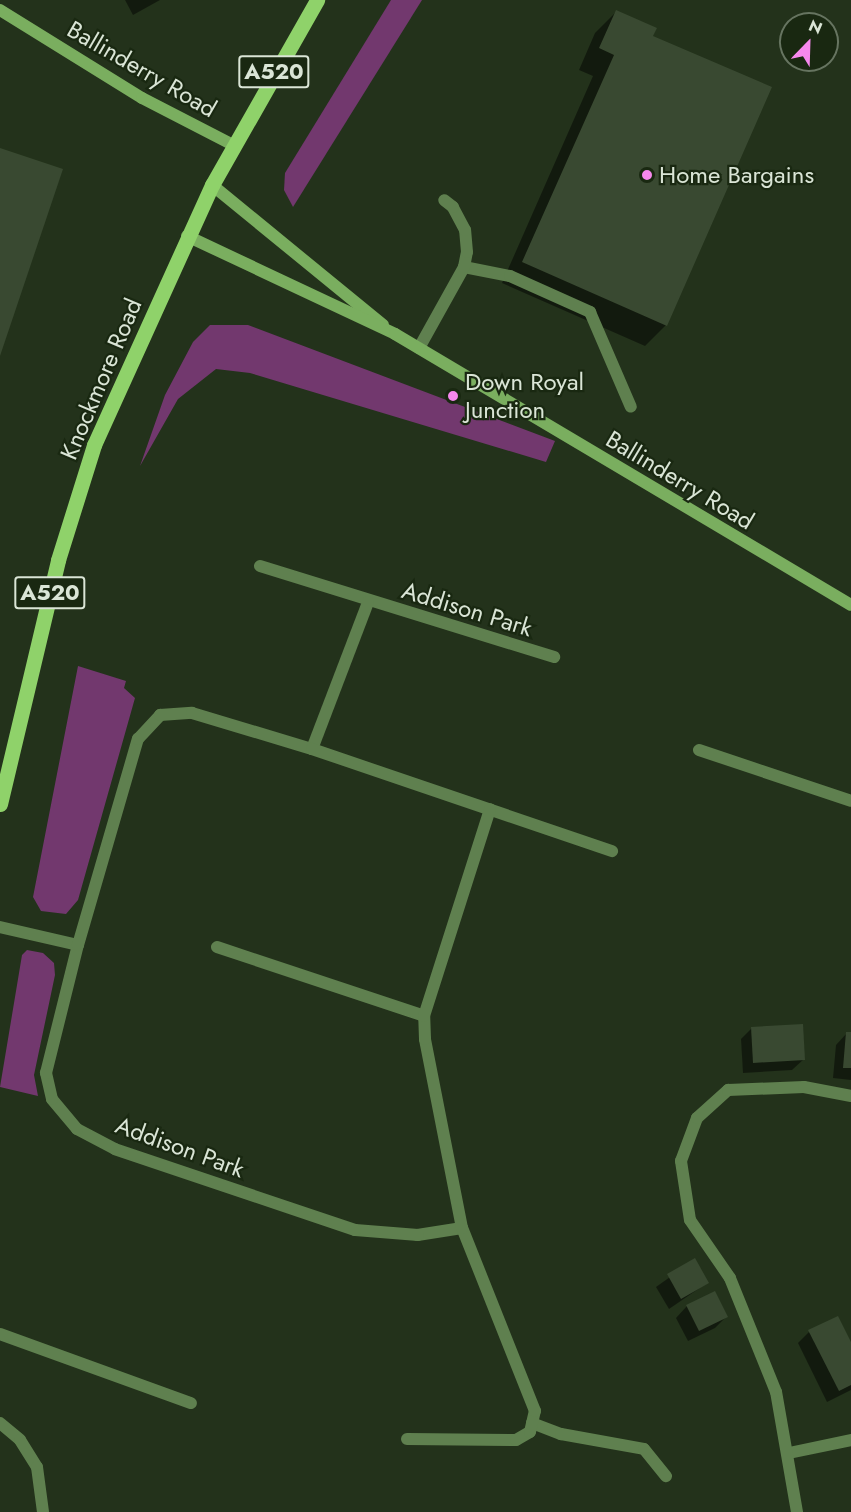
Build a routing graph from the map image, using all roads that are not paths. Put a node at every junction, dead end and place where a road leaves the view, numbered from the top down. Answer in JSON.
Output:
{"nodes":[{"id":1,"x":317,"y":0,"type":"edge"},
{"id":2,"x":0,"y":10,"type":"edge"},
{"id":3,"x":233,"y":145,"type":"junction"},
{"id":4,"x":212,"y":185,"type":"junction"},
{"id":5,"x":444,"y":200,"type":"dead end"},
{"id":6,"x":188,"y":236,"type":"junction"},
{"id":7,"x":464,"y":267,"type":"junction"},
{"id":8,"x":395,"y":334,"type":"junction"},
{"id":9,"x":419,"y":348,"type":"junction"},
{"id":10,"x":631,"y":407,"type":"dead end"},
{"id":11,"x":260,"y":566,"type":"dead end"},
{"id":12,"x":368,"y":602,"type":"junction"},
{"id":13,"x":851,"y":604,"type":"edge"},
{"id":14,"x":554,"y":657,"type":"dead end"},
{"id":15,"x":312,"y":749,"type":"junction"},
{"id":16,"x":699,"y":750,"type":"dead end"},
{"id":17,"x":851,"y":801,"type":"edge"},
{"id":18,"x":0,"y":804,"type":"edge"},
{"id":19,"x":490,"y":809,"type":"junction"},
{"id":20,"x":612,"y":851,"type":"dead end"},
{"id":21,"x":0,"y":927,"type":"edge"},
{"id":22,"x":78,"y":945,"type":"junction"},
{"id":23,"x":217,"y":947,"type":"dead end"},
{"id":24,"x":424,"y":1016,"type":"junction"},
{"id":25,"x":851,"y":1096,"type":"edge"},
{"id":26,"x":462,"y":1228,"type":"junction"},
{"id":27,"x":0,"y":1334,"type":"edge"},
{"id":28,"x":191,"y":1403,"type":"dead end"},
{"id":29,"x":532,"y":1422,"type":"junction"},
{"id":30,"x":0,"y":1423,"type":"edge"},
{"id":31,"x":407,"y":1439,"type":"dead end"},
{"id":32,"x":851,"y":1440,"type":"edge"},
{"id":33,"x":789,"y":1453,"type":"junction"},
{"id":34,"x":666,"y":1476,"type":"dead end"},
{"id":35,"x":43,"y":1512,"type":"edge"},
{"id":36,"x":797,"y":1512,"type":"edge"}],
"edges":[{"from":1,"to":3,"type":"main road","name":"Knockmore Road","number":"A520"},
{"from":2,"to":3,"type":"main road","name":"Ballinderry Road"},
{"from":3,"to":4,"type":"main road","name":"Knockmore Road","number":"A520"},
{"from":4,"to":6,"type":"main road","name":"Knockmore Road","number":"A520"},
{"from":4,"to":8,"type":"main road","name":"Ballinderry Road"},
{"from":5,"to":7,"type":"street"},
{"from":6,"to":8,"type":"main road","name":"Ballinderry Road"},
{"from":6,"to":18,"type":"main road","name":"Knockmore Road","number":"A520"},
{"from":7,"to":9,"type":"street"},
{"from":7,"to":10,"type":"street"},
{"from":8,"to":9,"type":"main road","name":"Ballinderry Road"},
{"from":9,"to":13,"type":"main road","name":"Ballinderry Road"},
{"from":11,"to":12,"type":"street","name":"Addison Park"},
{"from":12,"to":14,"type":"street","name":"Addison Park"},
{"from":12,"to":15,"type":"street","name":"Addison Park"},
{"from":15,"to":19,"type":"street","name":"Addison Park"},
{"from":15,"to":22,"type":"street","name":"Addison Park"},
{"from":16,"to":17,"type":"street"},
{"from":19,"to":20,"type":"street","name":"Addison Park"},
{"from":19,"to":24,"type":"street"},
{"from":21,"to":22,"type":"street"},
{"from":22,"to":26,"type":"street","name":"Addison Park"},
{"from":23,"to":24,"type":"street"},
{"from":24,"to":26,"type":"street"},
{"from":25,"to":33,"type":"street"},
{"from":26,"to":29,"type":"street"},
{"from":27,"to":28,"type":"street"},
{"from":29,"to":31,"type":"street"},
{"from":29,"to":34,"type":"street"},
{"from":30,"to":35,"type":"street"},
{"from":32,"to":33,"type":"street"},
{"from":33,"to":36,"type":"street"}]}
